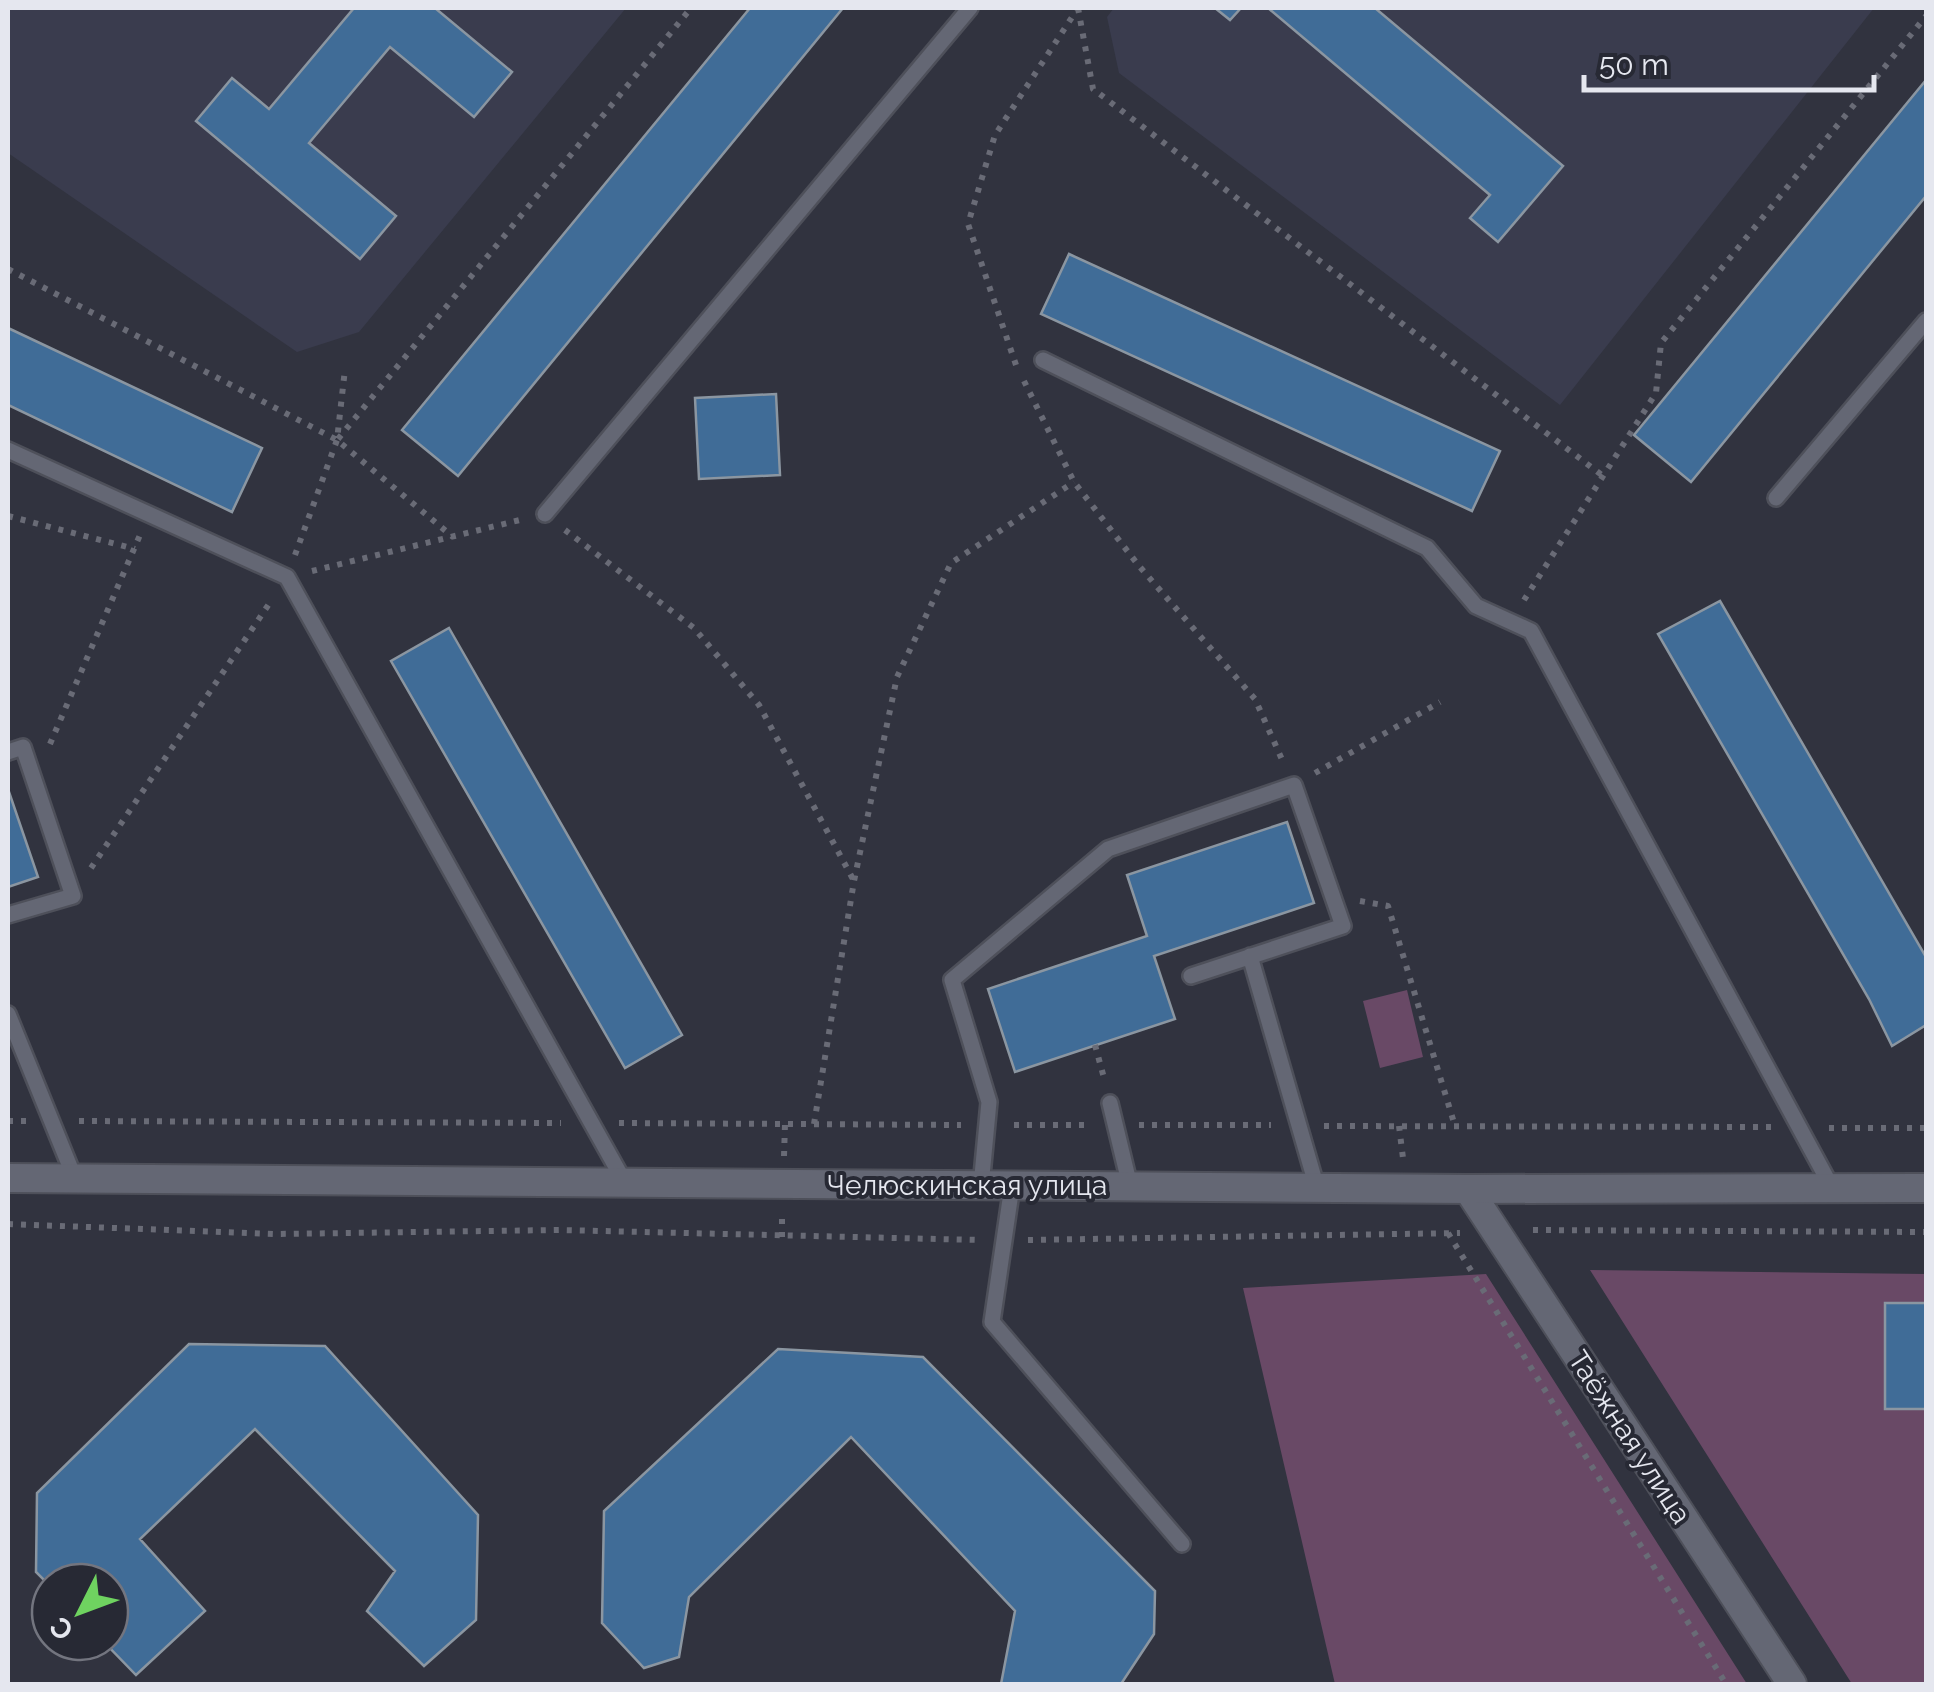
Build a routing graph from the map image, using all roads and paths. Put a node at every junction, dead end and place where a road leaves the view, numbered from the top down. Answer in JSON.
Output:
{"nodes":[{"id":1,"x":691,"y":8,"type":"edge"},
{"id":2,"x":970,"y":8,"type":"edge"},
{"id":3,"x":1078,"y":8,"type":"edge"},
{"id":4,"x":1926,"y":16,"type":"edge"},
{"id":5,"x":8,"y":270,"type":"edge"},
{"id":6,"x":1926,"y":321,"type":"edge"},
{"id":7,"x":1044,"y":360,"type":"dead end"},
{"id":8,"x":344,"y":369,"type":"dead end"},
{"id":9,"x":338,"y":440,"type":"junction"},
{"id":10,"x":8,"y":450,"type":"edge"},
{"id":11,"x":1602,"y":476,"type":"junction"},
{"id":12,"x":1074,"y":482,"type":"dead end"},
{"id":13,"x":1776,"y":498,"type":"dead end"},
{"id":14,"x":545,"y":514,"type":"junction"},
{"id":15,"x":148,"y":515,"type":"junction"},
{"id":16,"x":8,"y":516,"type":"edge"},
{"id":17,"x":453,"y":536,"type":"junction"},
{"id":18,"x":134,"y":549,"type":"junction"},
{"id":19,"x":287,"y":577,"type":"junction"},
{"id":20,"x":1510,"y":622,"type":"junction"},
{"id":21,"x":1440,"y":702,"type":"dead end"},
{"id":22,"x":8,"y":752,"type":"edge"},
{"id":23,"x":34,"y":780,"type":"junction"},
{"id":24,"x":1294,"y":785,"type":"junction"},
{"id":25,"x":854,"y":881,"type":"junction"},
{"id":26,"x":73,"y":896,"type":"junction"},
{"id":27,"x":1332,"y":896,"type":"junction"},
{"id":28,"x":8,"y":914,"type":"edge"},
{"id":29,"x":1250,"y":956,"type":"junction"},
{"id":30,"x":1191,"y":976,"type":"dead end"},
{"id":31,"x":8,"y":1014,"type":"edge"},
{"id":32,"x":1110,"y":1103,"type":"dead end"},
{"id":33,"x":814,"y":1124,"type":"dead end"},
{"id":34,"x":1455,"y":1126,"type":"dead end"},
{"id":35,"x":8,"y":1178,"type":"edge"},
{"id":36,"x":75,"y":1179,"type":"junction"},
{"id":37,"x":625,"y":1183,"type":"junction"},
{"id":38,"x":982,"y":1186,"type":"junction"},
{"id":39,"x":1012,"y":1186,"type":"junction"},
{"id":40,"x":1130,"y":1186,"type":"junction"},
{"id":41,"x":1317,"y":1188,"type":"junction"},
{"id":42,"x":1832,"y":1188,"type":"junction"},
{"id":43,"x":1926,"y":1188,"type":"edge"},
{"id":44,"x":1468,"y":1189,"type":"junction"},
{"id":45,"x":8,"y":1224,"type":"edge"},
{"id":46,"x":1496,"y":1230,"type":"junction"},
{"id":47,"x":1926,"y":1232,"type":"edge"},
{"id":48,"x":1448,"y":1233,"type":"junction"},
{"id":49,"x":1004,"y":1240,"type":"junction"},
{"id":50,"x":1182,"y":1544,"type":"dead end"},
{"id":51,"x":1726,"y":1684,"type":"edge"},
{"id":52,"x":1792,"y":1684,"type":"edge"}],
"edges":[{"from":1,"to":9,"type":"path"},
{"from":2,"to":14,"type":"lane"},
{"from":3,"to":11,"type":"path"},
{"from":4,"to":11,"type":"path"},
{"from":5,"to":9,"type":"path"},
{"from":6,"to":13,"type":"lane"},
{"from":7,"to":20,"type":"lane"},
{"from":8,"to":9,"type":"path"},
{"from":9,"to":17,"type":"path"},
{"from":9,"to":19,"type":"path"},
{"from":10,"to":15,"type":"lane"},
{"from":11,"to":20,"type":"path"},
{"from":12,"to":25,"type":"path"},
{"from":14,"to":17,"type":"path"},
{"from":14,"to":25,"type":"path"},
{"from":15,"to":18,"type":"path"},
{"from":15,"to":19,"type":"lane"},
{"from":16,"to":18,"type":"path"},
{"from":17,"to":19,"type":"path"},
{"from":18,"to":23,"type":"path"},
{"from":19,"to":26,"type":"path"},
{"from":19,"to":37,"type":"lane"},
{"from":20,"to":42,"type":"lane"},
{"from":21,"to":24,"type":"path"},
{"from":22,"to":23,"type":"lane"},
{"from":23,"to":26,"type":"lane"},
{"from":24,"to":27,"type":"lane"},
{"from":24,"to":38,"type":"lane"},
{"from":25,"to":33,"type":"path"},
{"from":26,"to":28,"type":"lane"},
{"from":27,"to":29,"type":"lane"},
{"from":27,"to":34,"type":"path"},
{"from":29,"to":30,"type":"lane"},
{"from":29,"to":41,"type":"lane"},
{"from":31,"to":36,"type":"lane"},
{"from":32,"to":40,"type":"lane"},
{"from":35,"to":36,"type":"street","name":"Челюскинская улица"},
{"from":36,"to":37,"type":"street","name":"Челюскинская улица"},
{"from":37,"to":38,"type":"street","name":"Челюскинская улица"},
{"from":38,"to":39,"type":"street","name":"Челюскинская улица"},
{"from":39,"to":40,"type":"street","name":"Челюскинская улица"},
{"from":39,"to":49,"type":"lane"},
{"from":40,"to":41,"type":"street","name":"Челюскинская улица"},
{"from":41,"to":44,"type":"street","name":"Челюскинская улица"},
{"from":42,"to":43,"type":"street","name":"Челюскинская улица"},
{"from":42,"to":44,"type":"street","name":"Челюскинская улица"},
{"from":44,"to":46,"type":"street","name":"Таёжная улица"},
{"from":45,"to":49,"type":"path"},
{"from":46,"to":47,"type":"path"},
{"from":46,"to":48,"type":"path"},
{"from":46,"to":52,"type":"street","name":"Таёжная улица"},
{"from":48,"to":49,"type":"path"},
{"from":48,"to":51,"type":"path"},
{"from":49,"to":50,"type":"lane"}]}
